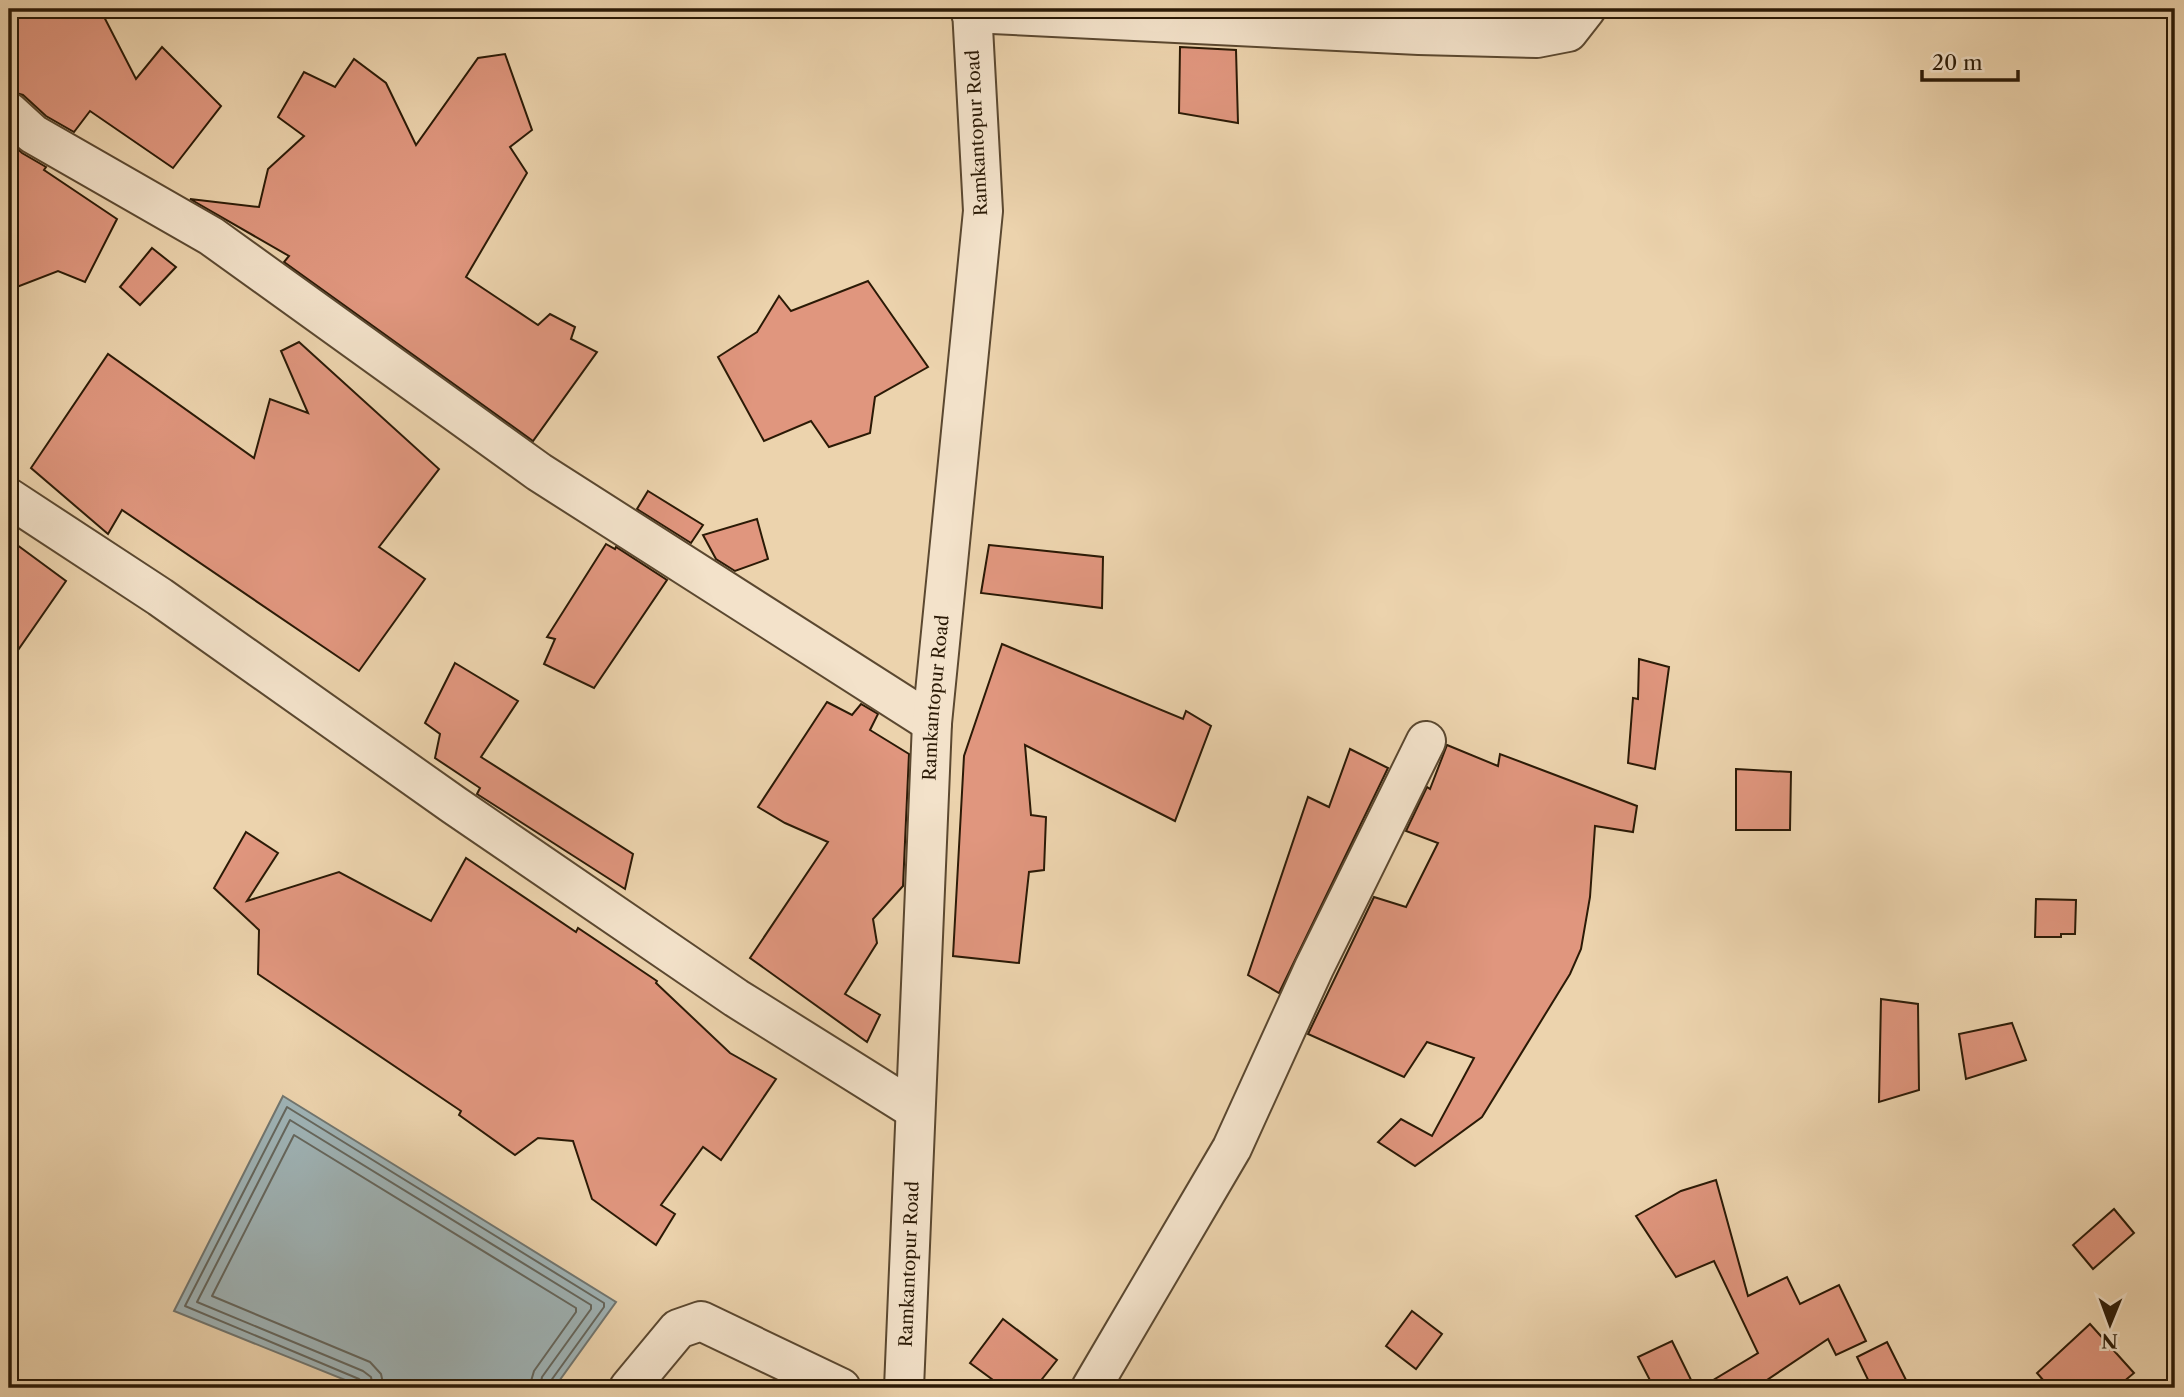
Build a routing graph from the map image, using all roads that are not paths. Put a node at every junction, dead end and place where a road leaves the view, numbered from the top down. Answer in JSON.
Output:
{"nodes":[{"id":1,"x":1586,"y":9,"type":"edge"},
{"id":2,"x":972,"y":11,"type":"edge"},
{"id":3,"x":9,"y":112,"type":"edge"},
{"id":4,"x":9,"y":498,"type":"edge"},
{"id":5,"x":932,"y":723,"type":"junction"},
{"id":6,"x":1426,"y":741,"type":"dead end"},
{"id":7,"x":915,"y":1110,"type":"junction"},
{"id":8,"x":629,"y":1388,"type":"edge"},
{"id":9,"x":841,"y":1388,"type":"edge"},
{"id":10,"x":904,"y":1388,"type":"edge"},
{"id":11,"x":1091,"y":1388,"type":"edge"}],
"edges":[{"from":1,"to":2,"type":"street"},
{"from":2,"to":5,"type":"street","name":"Ramkantopur Road"},
{"from":3,"to":5,"type":"street"},
{"from":4,"to":7,"type":"street"},
{"from":5,"to":7,"type":"street","name":"Ramkantopur Road"},
{"from":6,"to":11,"type":"street"},
{"from":7,"to":10,"type":"street","name":"Ramkantopur Road"},
{"from":8,"to":9,"type":"street"}]}
